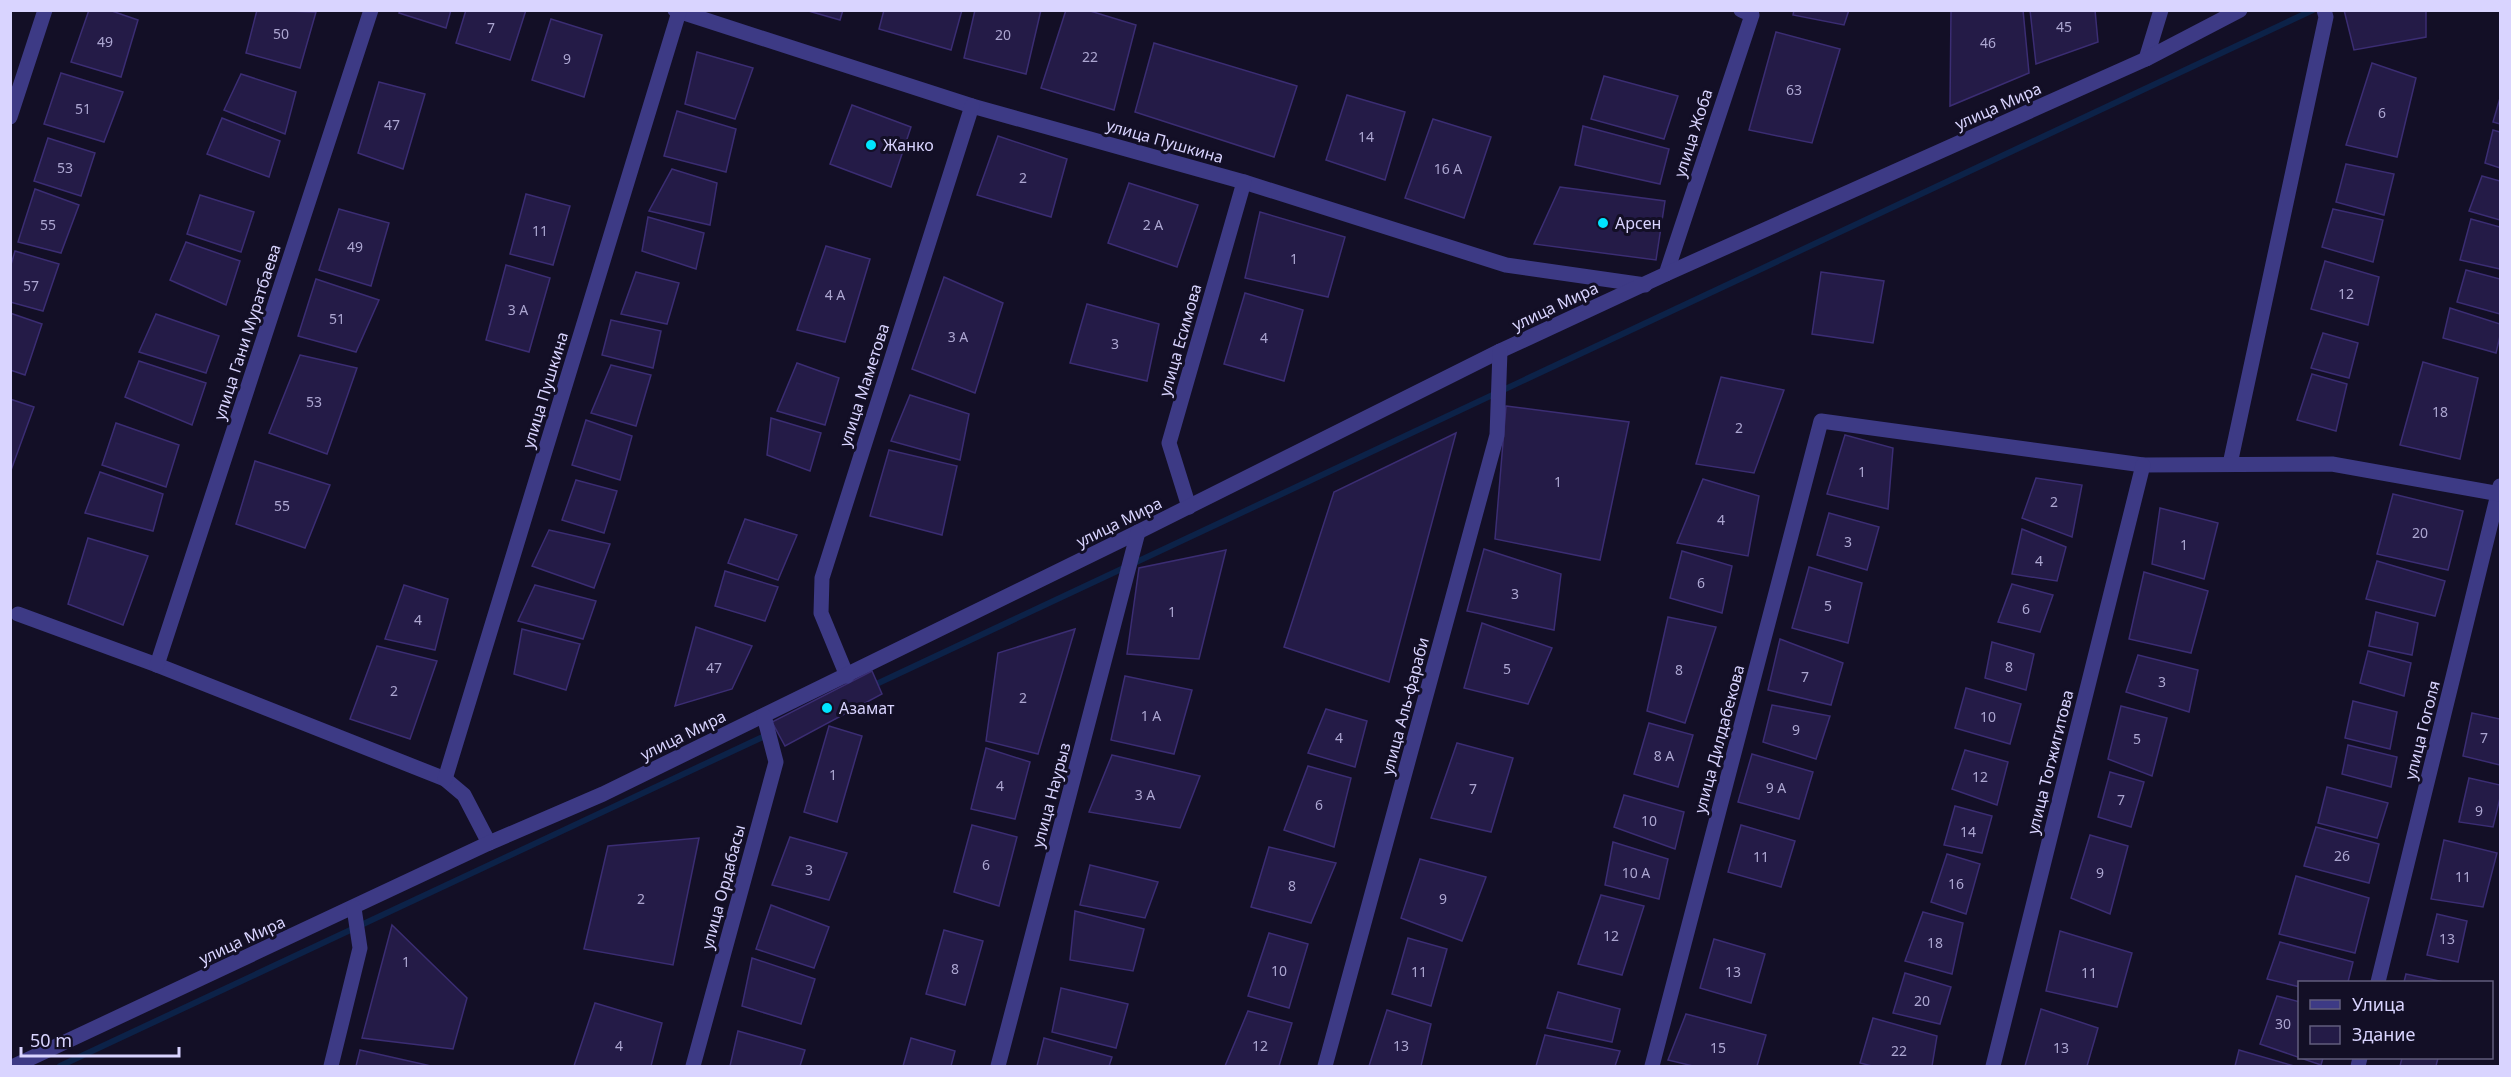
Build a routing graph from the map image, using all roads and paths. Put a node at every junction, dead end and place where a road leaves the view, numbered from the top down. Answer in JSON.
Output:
{"nodes":[{"id":1,"x":45,"y":10,"type":"edge"},
{"id":2,"x":371,"y":10,"type":"edge"},
{"id":3,"x":2161,"y":10,"type":"edge"},
{"id":4,"x":2240,"y":10,"type":"edge"},
{"id":5,"x":2324,"y":10,"type":"edge"},
{"id":6,"x":677,"y":11,"type":"edge"},
{"id":7,"x":1749,"y":12,"type":"edge"},
{"id":8,"x":2146,"y":59,"type":"junction"},
{"id":9,"x":972,"y":106,"type":"junction"},
{"id":10,"x":10,"y":117,"type":"edge"},
{"id":11,"x":1244,"y":182,"type":"junction"},
{"id":12,"x":1666,"y":274,"type":"junction"},
{"id":13,"x":1645,"y":285,"type":"junction"},
{"id":14,"x":1500,"y":351,"type":"junction"},
{"id":15,"x":2230,"y":464,"type":"junction"},
{"id":16,"x":2143,"y":465,"type":"junction"},
{"id":17,"x":2500,"y":491,"type":"edge"},
{"id":18,"x":1189,"y":507,"type":"junction"},
{"id":19,"x":1138,"y":532,"type":"junction"},
{"id":20,"x":18,"y":614,"type":"dead end"},
{"id":21,"x":158,"y":665,"type":"junction"},
{"id":22,"x":847,"y":676,"type":"junction"},
{"id":23,"x":764,"y":716,"type":"junction"},
{"id":24,"x":445,"y":779,"type":"junction"},
{"id":25,"x":489,"y":843,"type":"junction"},
{"id":26,"x":354,"y":908,"type":"junction"},
{"id":27,"x":2378,"y":981,"type":"edge"},
{"id":28,"x":14,"y":1066,"type":"edge"},
{"id":29,"x":331,"y":1066,"type":"edge"},
{"id":30,"x":693,"y":1066,"type":"edge"},
{"id":31,"x":998,"y":1066,"type":"edge"},
{"id":32,"x":1325,"y":1066,"type":"edge"},
{"id":33,"x":1652,"y":1066,"type":"edge"},
{"id":34,"x":1993,"y":1066,"type":"edge"}],
"edges":[{"from":1,"to":10,"type":"street"},
{"from":2,"to":21,"type":"street","name":"улица Гани Муратбаева"},
{"from":3,"to":8,"type":"street"},
{"from":4,"to":8,"type":"street","name":"улица Мира"},
{"from":5,"to":15,"type":"street"},
{"from":6,"to":9,"type":"street","name":"улица Пушкина"},
{"from":6,"to":24,"type":"street","name":"улица Пушкина"},
{"from":7,"to":12,"type":"street","name":"улица Жоба"},
{"from":8,"to":12,"type":"street","name":"улица Мира"},
{"from":9,"to":11,"type":"street","name":"улица Пушкина"},
{"from":9,"to":22,"type":"street","name":"улица Маметова"},
{"from":11,"to":13,"type":"street","name":"улица Пушкина"},
{"from":11,"to":18,"type":"street","name":"улица Есимова"},
{"from":12,"to":13,"type":"street","name":"улица Мира"},
{"from":13,"to":14,"type":"street","name":"улица Мира"},
{"from":14,"to":18,"type":"street","name":"улица Мира"},
{"from":14,"to":32,"type":"street","name":"улица Аль-фараби"},
{"from":15,"to":16,"type":"street"},
{"from":15,"to":17,"type":"street"},
{"from":16,"to":33,"type":"street","name":"улица Дилдабекова"},
{"from":16,"to":34,"type":"street","name":"улица Тогжигитова"},
{"from":17,"to":27,"type":"street","name":"улица Гоголя"},
{"from":18,"to":19,"type":"street","name":"улица Мира"},
{"from":19,"to":22,"type":"street","name":"улица Мира"},
{"from":19,"to":31,"type":"street","name":"улица Наурыз"},
{"from":20,"to":21,"type":"street"},
{"from":21,"to":24,"type":"street"},
{"from":22,"to":23,"type":"street","name":"улица Мира"},
{"from":23,"to":25,"type":"street","name":"улица Мира"},
{"from":23,"to":30,"type":"street","name":"улица Ордабасы"},
{"from":24,"to":25,"type":"street"},
{"from":25,"to":26,"type":"street","name":"улица Мира"},
{"from":26,"to":28,"type":"street","name":"улица Мира"},
{"from":26,"to":29,"type":"street"}]}
